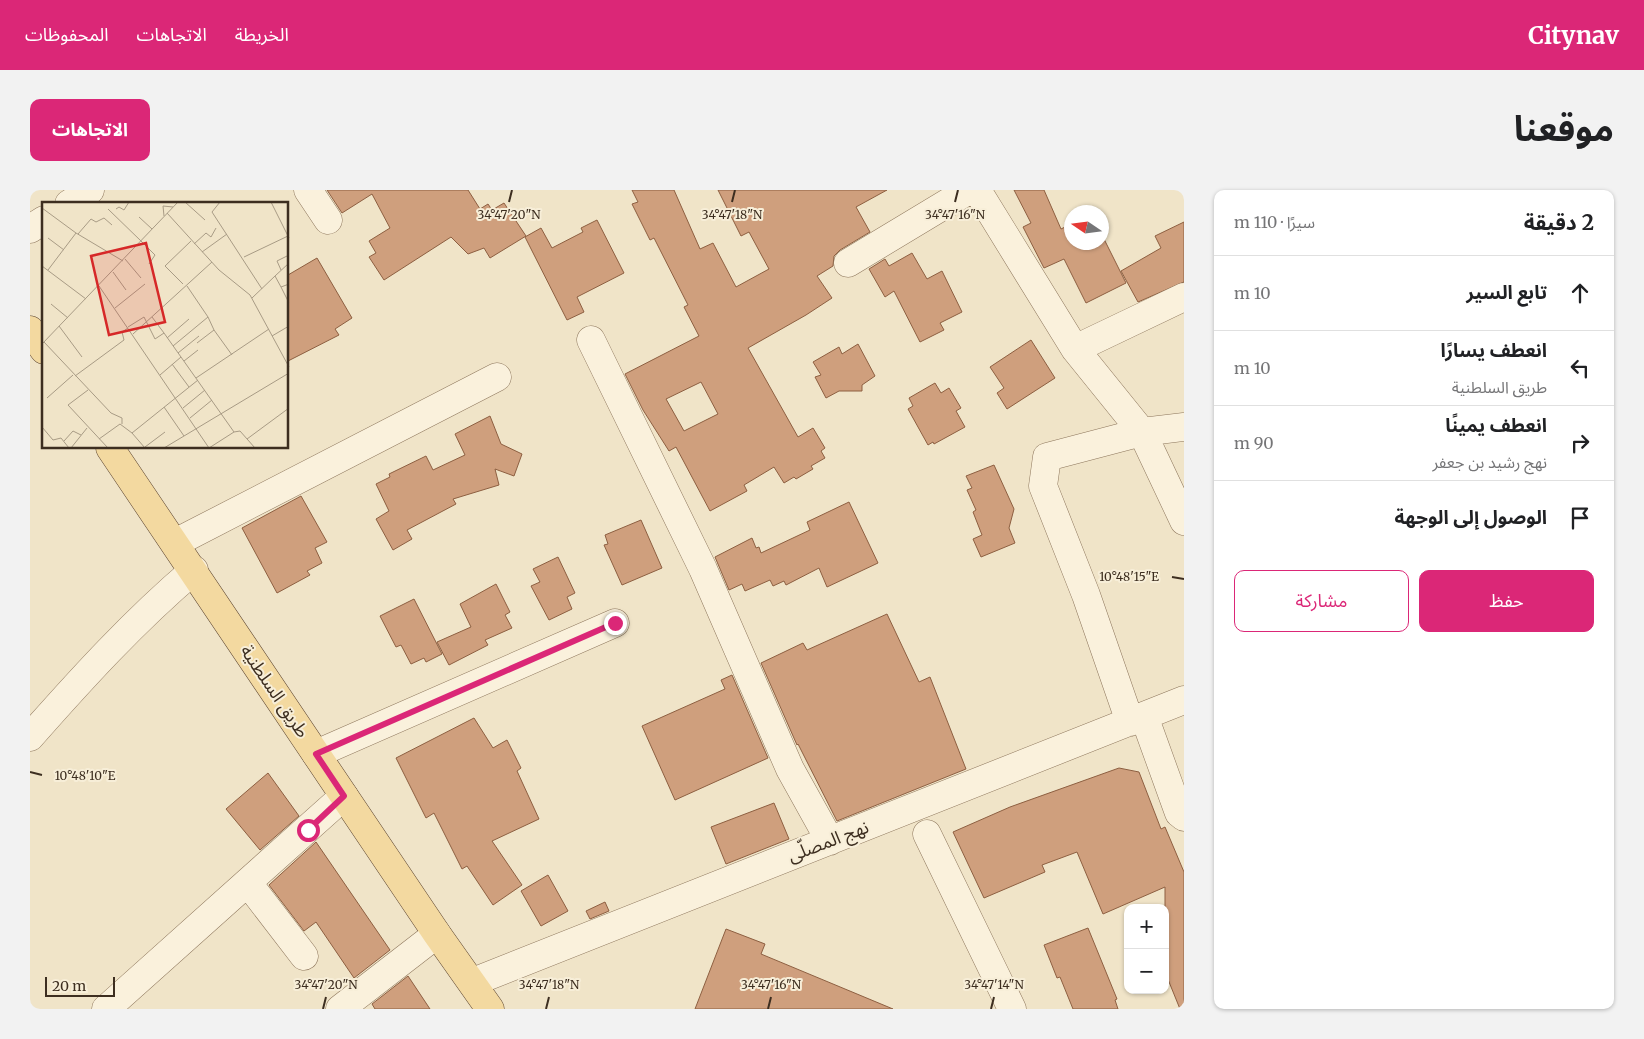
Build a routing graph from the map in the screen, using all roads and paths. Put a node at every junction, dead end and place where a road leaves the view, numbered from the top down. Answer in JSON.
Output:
{"nodes":[{"id":1,"x":90,"y":190,"type":"edge"},
{"id":2,"x":308,"y":190,"type":"edge"},
{"id":3,"x":969,"y":190,"type":"edge"},
{"id":4,"x":977,"y":190,"type":"edge"},
{"id":5,"x":72,"y":202,"type":"edge"},
{"id":6,"x":328,"y":220,"type":"dead end"},
{"id":7,"x":42,"y":221,"type":"edge"},
{"id":8,"x":30,"y":229,"type":"edge"},
{"id":9,"x":848,"y":263,"type":"dead end"},
{"id":10,"x":1184,"y":298,"type":"edge"},
{"id":11,"x":30,"y":330,"type":"edge"},
{"id":12,"x":591,"y":340,"type":"dead end"},
{"id":13,"x":42,"y":347,"type":"edge"},
{"id":14,"x":1075,"y":349,"type":"junction"},
{"id":15,"x":497,"y":377,"type":"dead end"},
{"id":16,"x":1184,"y":428,"type":"edge"},
{"id":17,"x":1142,"y":432,"type":"junction"},
{"id":18,"x":111,"y":449,"type":"edge"},
{"id":19,"x":1184,"y":521,"type":"edge"},
{"id":20,"x":175,"y":543,"type":"junction"},
{"id":21,"x":194,"y":570,"type":"junction"},
{"id":22,"x":615,"y":623,"type":"dead end"},
{"id":23,"x":1184,"y":700,"type":"edge"},
{"id":24,"x":1137,"y":719,"type":"junction"},
{"id":25,"x":30,"y":737,"type":"edge"},
{"id":26,"x":316,"y":754,"type":"junction"},
{"id":27,"x":344,"y":796,"type":"junction"},
{"id":28,"x":1184,"y":817,"type":"edge"},
{"id":29,"x":927,"y":834,"type":"dead end"},
{"id":30,"x":830,"y":841,"type":"junction"},
{"id":31,"x":248,"y":884,"type":"junction"},
{"id":32,"x":437,"y":934,"type":"junction"},
{"id":33,"x":304,"y":956,"type":"dead end"},
{"id":34,"x":473,"y":982,"type":"junction"},
{"id":35,"x":106,"y":1009,"type":"edge"},
{"id":36,"x":340,"y":1009,"type":"edge"},
{"id":37,"x":490,"y":1009,"type":"edge"},
{"id":38,"x":1012,"y":1009,"type":"edge"}],
"edges":[{"from":1,"to":5,"type":"street"},
{"from":2,"to":6,"type":"street"},
{"from":3,"to":9,"type":"street"},
{"from":4,"to":14,"type":"street"},
{"from":7,"to":8,"type":"street"},
{"from":10,"to":14,"type":"street"},
{"from":11,"to":13,"type":"main road"},
{"from":12,"to":30,"type":"street"},
{"from":14,"to":17,"type":"street"},
{"from":15,"to":20,"type":"street"},
{"from":16,"to":17,"type":"street"},
{"from":17,"to":19,"type":"street"},
{"from":17,"to":24,"type":"street"},
{"from":18,"to":20,"type":"main road","name":"طريق السلطنية"},
{"from":20,"to":21,"type":"main road","name":"طريق السلطنية"},
{"from":21,"to":25,"type":"street"},
{"from":21,"to":26,"type":"main road","name":"طريق السلطنية"},
{"from":22,"to":26,"type":"street"},
{"from":23,"to":24,"type":"street","name":"نهج المصلّى"},
{"from":24,"to":28,"type":"street"},
{"from":24,"to":30,"type":"street","name":"نهج المصلّى"},
{"from":26,"to":27,"type":"main road","name":"طريق السلطنية"},
{"from":27,"to":31,"type":"street"},
{"from":27,"to":32,"type":"main road","name":"طريق السلطنية"},
{"from":29,"to":38,"type":"street"},
{"from":30,"to":34,"type":"street","name":"نهج المصلّى"},
{"from":31,"to":33,"type":"street"},
{"from":31,"to":35,"type":"street"},
{"from":32,"to":34,"type":"main road","name":"طريق السلطنية"},
{"from":32,"to":36,"type":"street"},
{"from":34,"to":37,"type":"main road","name":"طريق السلطنية"}]}
